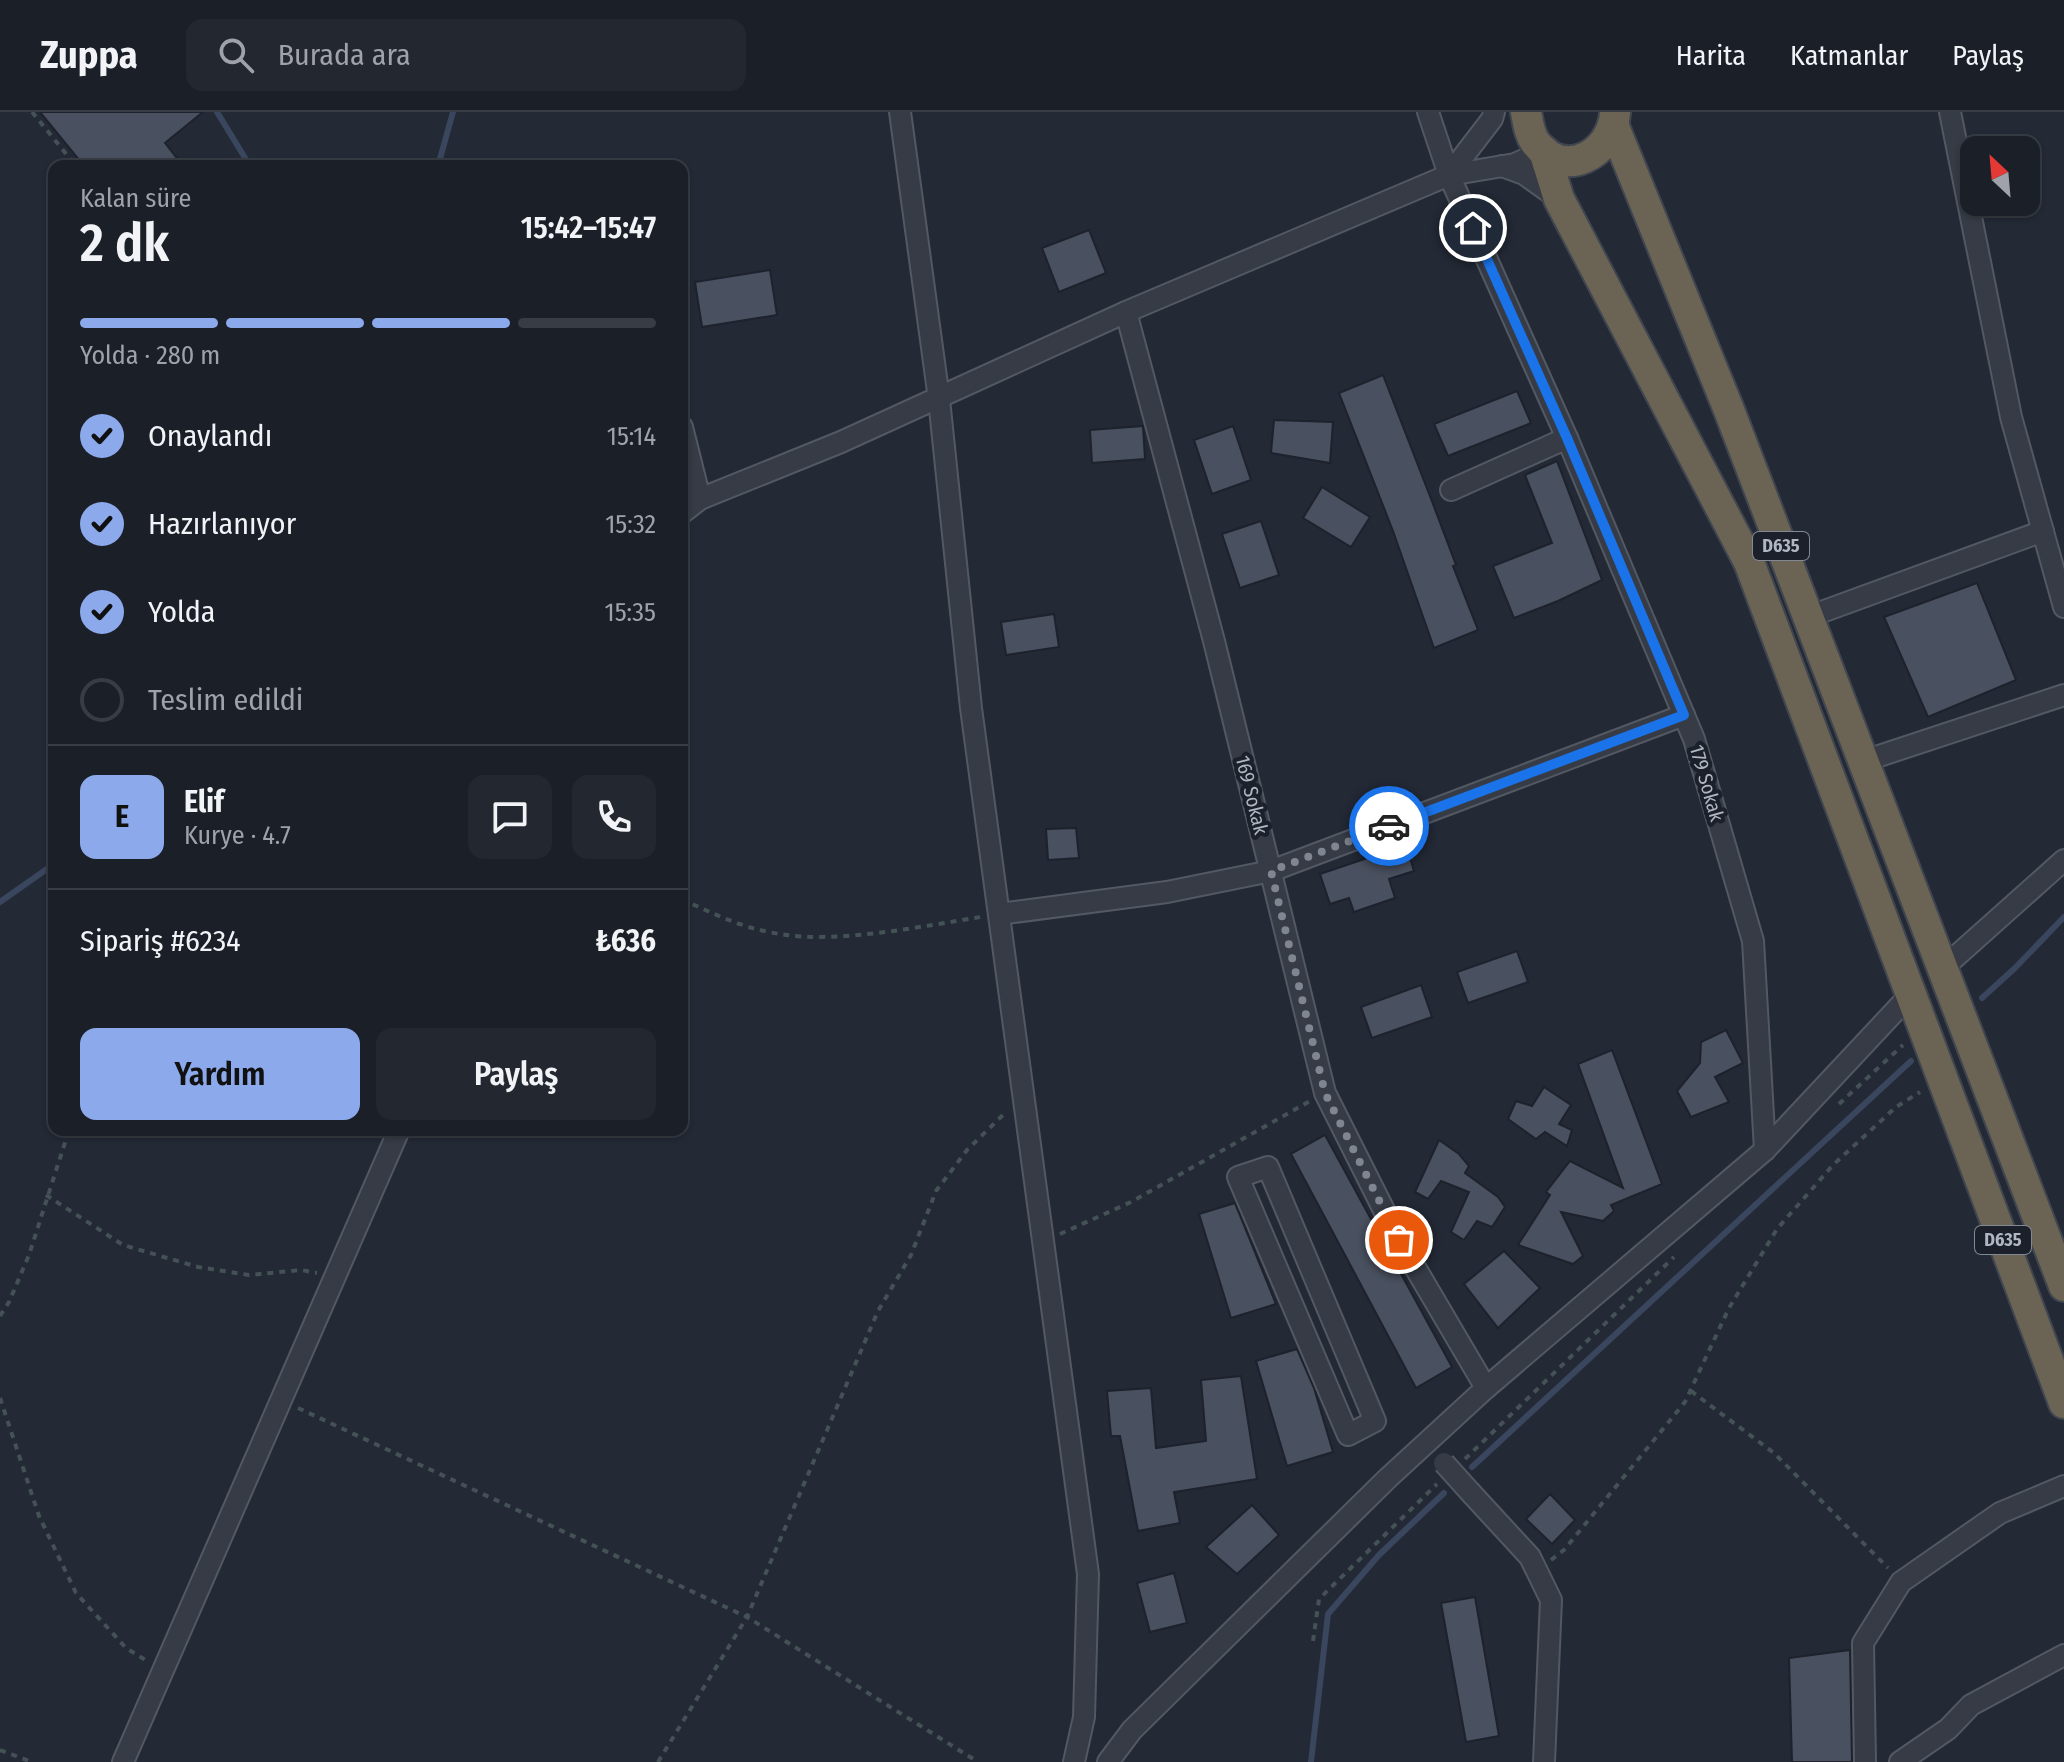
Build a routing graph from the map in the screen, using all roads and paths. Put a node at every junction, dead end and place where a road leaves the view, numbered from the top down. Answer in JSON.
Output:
{"nodes":[{"id":1,"x":32,"y":112,"type":"edge"},
{"id":2,"x":900,"y":112,"type":"edge"},
{"id":3,"x":1428,"y":112,"type":"edge"},
{"id":4,"x":1526,"y":112,"type":"edge"},
{"id":5,"x":1950,"y":112,"type":"edge"},
{"id":6,"x":1493,"y":115,"type":"edge"},
{"id":7,"x":1615,"y":119,"type":"edge"},
{"id":8,"x":1544,"y":151,"type":"junction"},
{"id":9,"x":71,"y":160,"type":"edge"},
{"id":10,"x":1502,"y":166,"type":"junction"},
{"id":11,"x":1449,"y":175,"type":"junction"},
{"id":12,"x":1559,"y":199,"type":"junction"},
{"id":13,"x":1126,"y":312,"type":"junction"},
{"id":14,"x":939,"y":399,"type":"junction"},
{"id":15,"x":1567,"y":438,"type":"junction"},
{"id":16,"x":688,"y":451,"type":"edge"},
{"id":17,"x":1451,"y":490,"type":"dead end"},
{"id":18,"x":700,"y":499,"type":"junction"},
{"id":19,"x":688,"y":508,"type":"edge"},
{"id":20,"x":2043,"y":531,"type":"junction"},
{"id":21,"x":2064,"y":607,"type":"edge"},
{"id":22,"x":1808,"y":617,"type":"junction"},
{"id":23,"x":2064,"y":695,"type":"edge"},
{"id":24,"x":1684,"y":715,"type":"junction"},
{"id":25,"x":1864,"y":761,"type":"junction"},
{"id":26,"x":2064,"y":860,"type":"edge"},
{"id":27,"x":1271,"y":871,"type":"junction"},
{"id":28,"x":688,"y":902,"type":"edge"},
{"id":29,"x":999,"y":914,"type":"junction"},
{"id":30,"x":1943,"y":968,"type":"junction"},
{"id":31,"x":1911,"y":994,"type":"junction"},
{"id":32,"x":1907,"y":1041,"type":"dead end"},
{"id":33,"x":1943,"y":1078,"type":"junction"},
{"id":34,"x":1325,"y":1093,"type":"junction"},
{"id":35,"x":1024,"y":1100,"type":"junction"},
{"id":36,"x":1829,"y":1112,"type":"dead end"},
{"id":37,"x":67,"y":1136,"type":"edge"},
{"id":38,"x":396,"y":1136,"type":"edge"},
{"id":39,"x":1765,"y":1150,"type":"junction"},
{"id":40,"x":1268,"y":1167,"type":"joint"},
{"id":41,"x":46,"y":1195,"type":"junction"},
{"id":42,"x":1043,"y":1241,"type":"junction"},
{"id":43,"x":1684,"y":1247,"type":"dead end"},
{"id":44,"x":336,"y":1276,"type":"junction"},
{"id":45,"x":2064,"y":1286,"type":"edge"},
{"id":46,"x":0,"y":1316,"type":"edge"},
{"id":47,"x":1486,"y":1388,"type":"junction"},
{"id":48,"x":1691,"y":1391,"type":"junction"},
{"id":49,"x":0,"y":1398,"type":"edge"},
{"id":50,"x":282,"y":1400,"type":"junction"},
{"id":51,"x":2064,"y":1403,"type":"edge"},
{"id":52,"x":1425,"y":1444,"type":"junction"},
{"id":53,"x":1448,"y":1470,"type":"junction"},
{"id":54,"x":2064,"y":1486,"type":"edge"},
{"id":55,"x":1537,"y":1572,"type":"junction"},
{"id":56,"x":1901,"y":1582,"type":"junction"},
{"id":57,"x":747,"y":1617,"type":"junction"},
{"id":58,"x":1313,"y":1641,"type":"dead end"},
{"id":59,"x":2064,"y":1655,"type":"edge"},
{"id":60,"x":163,"y":1671,"type":"junction"},
{"id":61,"x":0,"y":1750,"type":"edge"},
{"id":62,"x":32,"y":1762,"type":"edge"},
{"id":63,"x":123,"y":1762,"type":"edge"},
{"id":64,"x":658,"y":1762,"type":"edge"},
{"id":65,"x":978,"y":1762,"type":"edge"},
{"id":66,"x":1074,"y":1762,"type":"edge"},
{"id":67,"x":1108,"y":1762,"type":"edge"},
{"id":68,"x":1544,"y":1762,"type":"edge"},
{"id":69,"x":1865,"y":1762,"type":"edge"},
{"id":70,"x":1900,"y":1762,"type":"edge"}],
"edges":[{"from":1,"to":9,"type":"path"},
{"from":2,"to":14,"type":"street"},
{"from":3,"to":11,"type":"street","name":"179 Sokak"},
{"from":4,"to":6,"type":"street"},
{"from":4,"to":8,"type":"highway","number":"D635"},
{"from":5,"to":20,"type":"street"},
{"from":6,"to":11,"type":"street"},
{"from":7,"to":8,"type":"highway","number":"D635"},
{"from":7,"to":22,"type":"highway","number":"D635"},
{"from":8,"to":10,"type":"street"},
{"from":8,"to":12,"type":"highway","number":"D635"},
{"from":10,"to":11,"type":"street"},
{"from":10,"to":12,"type":"street"},
{"from":11,"to":13,"type":"street"},
{"from":11,"to":15,"type":"street","name":"179 Sokak"},
{"from":12,"to":31,"type":"highway","number":"D635"},
{"from":13,"to":14,"type":"street"},
{"from":13,"to":27,"type":"street","name":"169 Sokak"},
{"from":14,"to":18,"type":"street"},
{"from":14,"to":29,"type":"street"},
{"from":15,"to":17,"type":"street"},
{"from":15,"to":24,"type":"street","name":"179 Sokak"},
{"from":16,"to":18,"type":"street"},
{"from":18,"to":19,"type":"street"},
{"from":20,"to":21,"type":"street"},
{"from":20,"to":22,"type":"street"},
{"from":22,"to":25,"type":"highway","number":"D635"},
{"from":23,"to":25,"type":"street"},
{"from":24,"to":27,"type":"street"},
{"from":24,"to":39,"type":"street","name":"179 Sokak"},
{"from":25,"to":30,"type":"highway","number":"D635"},
{"from":26,"to":30,"type":"street"},
{"from":27,"to":29,"type":"street"},
{"from":27,"to":34,"type":"street","name":"169 Sokak"},
{"from":28,"to":29,"type":"path"},
{"from":29,"to":35,"type":"street"},
{"from":30,"to":45,"type":"highway","number":"D635"},
{"from":31,"to":33,"type":"highway","number":"D635"},
{"from":31,"to":39,"type":"street"},
{"from":32,"to":36,"type":"path"},
{"from":33,"to":48,"type":"path"},
{"from":33,"to":51,"type":"highway","number":"D635"},
{"from":34,"to":42,"type":"path"},
{"from":34,"to":47,"type":"street","name":"169 Sokak"},
{"from":35,"to":42,"type":"street"},
{"from":35,"to":57,"type":"path"},
{"from":37,"to":41,"type":"path"},
{"from":38,"to":44,"type":"street"},
{"from":39,"to":47,"type":"street"},
{"from":40,"to":40,"type":"street"},
{"from":41,"to":44,"type":"path"},
{"from":41,"to":46,"type":"path"},
{"from":42,"to":66,"type":"street"},
{"from":43,"to":53,"type":"path"},
{"from":44,"to":50,"type":"street"},
{"from":47,"to":52,"type":"street"},
{"from":48,"to":55,"type":"path"},
{"from":48,"to":56,"type":"path"},
{"from":49,"to":60,"type":"path"},
{"from":50,"to":57,"type":"path"},
{"from":50,"to":60,"type":"street"},
{"from":52,"to":53,"type":"street"},
{"from":52,"to":67,"type":"street"},
{"from":53,"to":55,"type":"street","bridge":true},
{"from":53,"to":58,"type":"path"},
{"from":54,"to":56,"type":"street"},
{"from":55,"to":68,"type":"street"},
{"from":56,"to":69,"type":"street"},
{"from":57,"to":64,"type":"path"},
{"from":57,"to":65,"type":"path"},
{"from":59,"to":70,"type":"street"},
{"from":60,"to":63,"type":"street"},
{"from":61,"to":62,"type":"path"}]}
